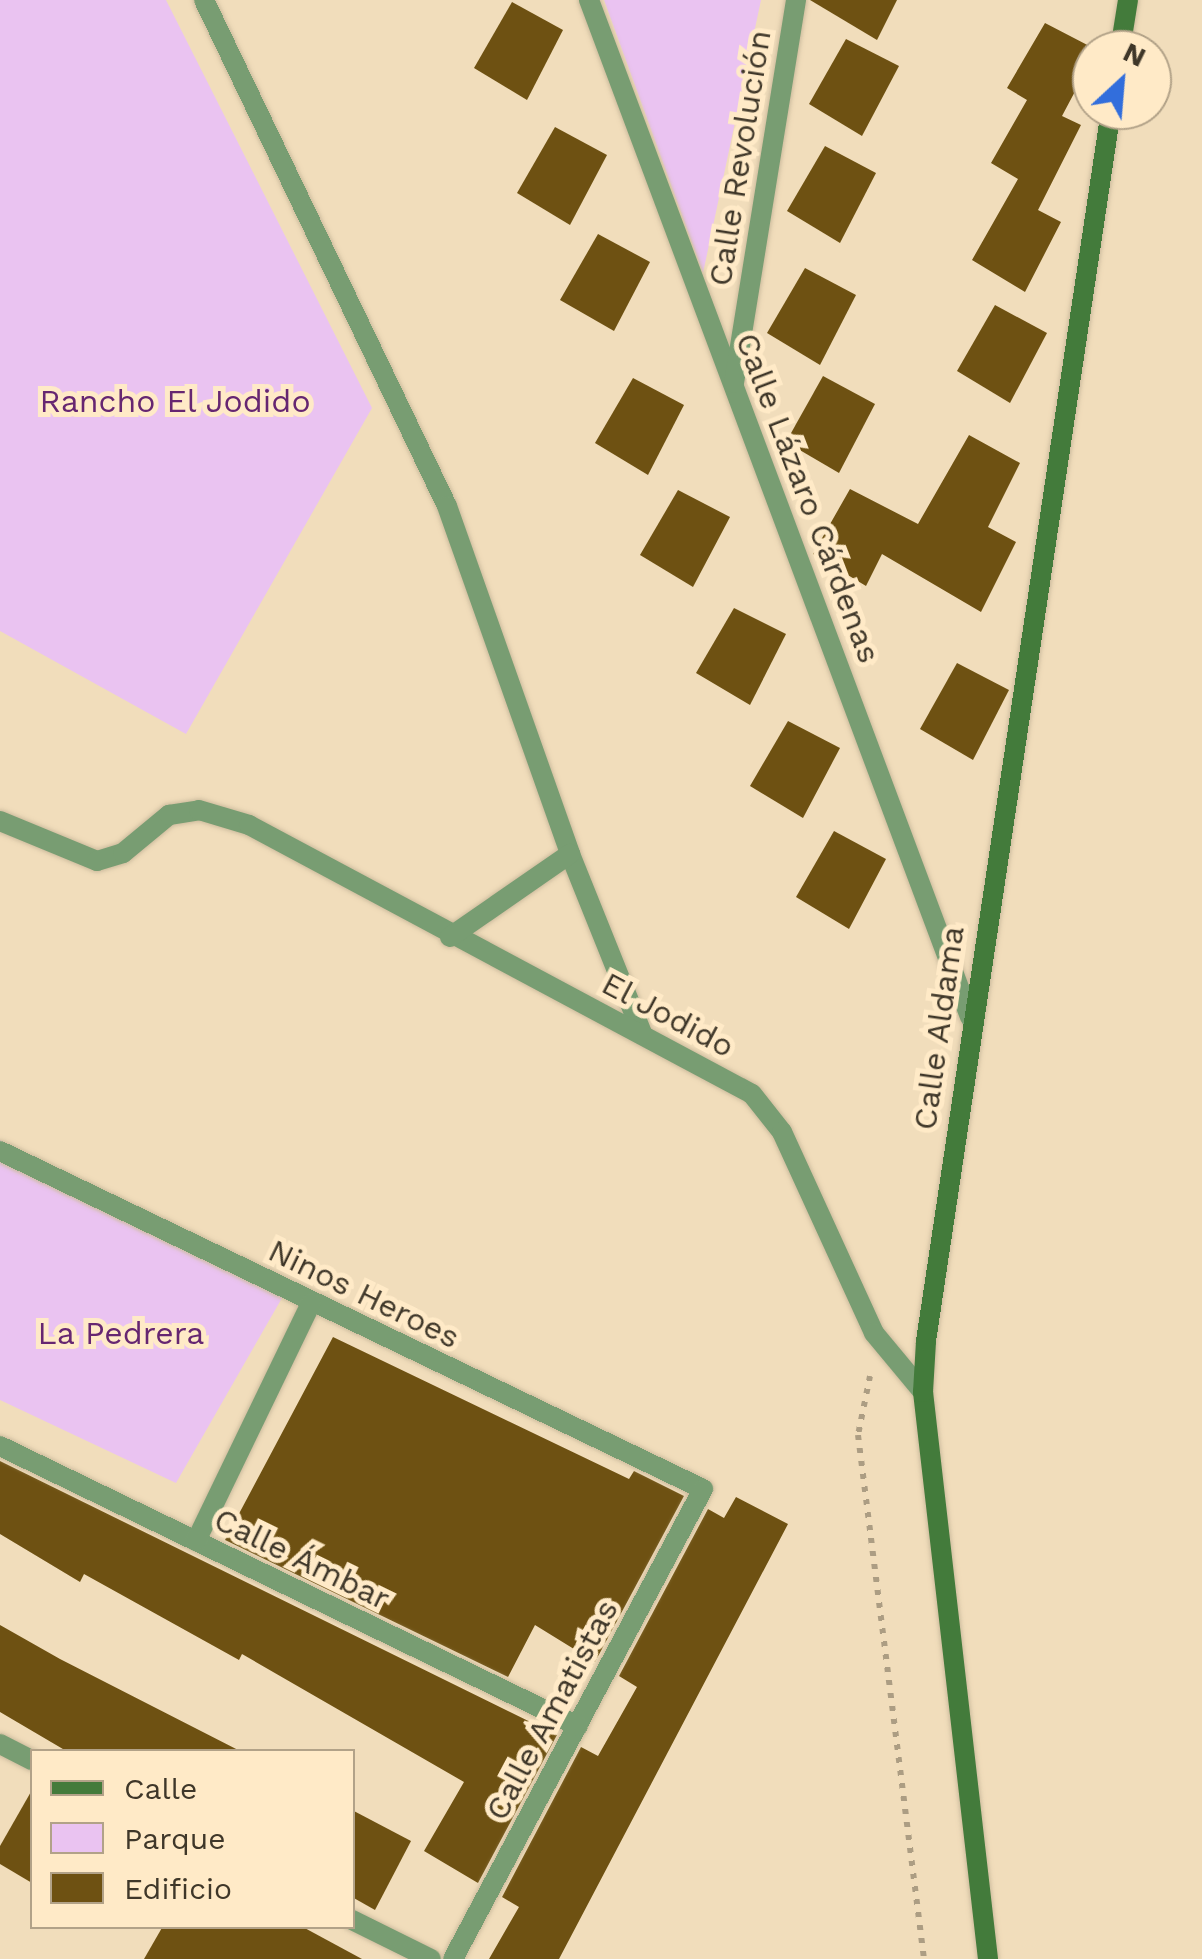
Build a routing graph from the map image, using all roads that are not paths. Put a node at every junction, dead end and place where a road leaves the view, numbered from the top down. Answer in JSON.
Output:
{"nodes":[{"id":1,"x":204,"y":0,"type":"edge"},
{"id":2,"x":589,"y":0,"type":"edge"},
{"id":3,"x":796,"y":0,"type":"edge"},
{"id":4,"x":1128,"y":0,"type":"edge"},
{"id":5,"x":1123,"y":30,"type":"edge"},
{"id":6,"x":1108,"y":130,"type":"edge"},
{"id":7,"x":734,"y":386,"type":"junction"},
{"id":8,"x":0,"y":822,"type":"edge"},
{"id":9,"x":570,"y":854,"type":"junction"},
{"id":10,"x":450,"y":937,"type":"junction"},
{"id":11,"x":970,"y":1017,"type":"junction"},
{"id":12,"x":642,"y":1033,"type":"junction"},
{"id":13,"x":0,"y":1151,"type":"edge"},
{"id":14,"x":310,"y":1303,"type":"junction"},
{"id":15,"x":923,"y":1392,"type":"junction"},
{"id":16,"x":0,"y":1446,"type":"edge"},
{"id":17,"x":703,"y":1490,"type":"joint"},
{"id":18,"x":196,"y":1541,"type":"junction"},
{"id":19,"x":578,"y":1726,"type":"junction"},
{"id":20,"x":0,"y":1744,"type":"edge"},
{"id":21,"x":30,"y":1759,"type":"edge"},
{"id":22,"x":355,"y":1921,"type":"edge"},
{"id":23,"x":431,"y":1959,"type":"edge"},
{"id":24,"x":453,"y":1959,"type":"edge"},
{"id":25,"x":988,"y":1959,"type":"edge"}],
"edges":[{"from":1,"to":9,"type":"street"},
{"from":2,"to":7,"type":"street","name":"Calle Lázaro Cárdenas"},
{"from":3,"to":7,"type":"street","name":"Calle Revolución"},
{"from":4,"to":5,"type":"main road"},
{"from":6,"to":11,"type":"main road","name":"Calle Aldama"},
{"from":7,"to":11,"type":"street","name":"Calle Lázaro Cárdenas"},
{"from":8,"to":10,"type":"street","name":"El Jodido"},
{"from":9,"to":10,"type":"street"},
{"from":9,"to":12,"type":"street"},
{"from":10,"to":12,"type":"street","name":"El Jodido"},
{"from":11,"to":15,"type":"main road","name":"Calle Aldama"},
{"from":12,"to":15,"type":"street","name":"El Jodido"},
{"from":13,"to":14,"type":"street","name":"Ninos Heroes"},
{"from":14,"to":17,"type":"street","name":"Ninos Heroes"},
{"from":14,"to":18,"type":"street"},
{"from":15,"to":25,"type":"main road","name":"Calle Aldama"},
{"from":16,"to":18,"type":"street","name":"Calle Ámbar"},
{"from":17,"to":19,"type":"street","name":"Calle Amatistas"},
{"from":18,"to":19,"type":"street","name":"Calle Ámbar"},
{"from":19,"to":24,"type":"street","name":"Calle Amatistas"},
{"from":20,"to":21,"type":"street"},
{"from":22,"to":23,"type":"street"}]}
